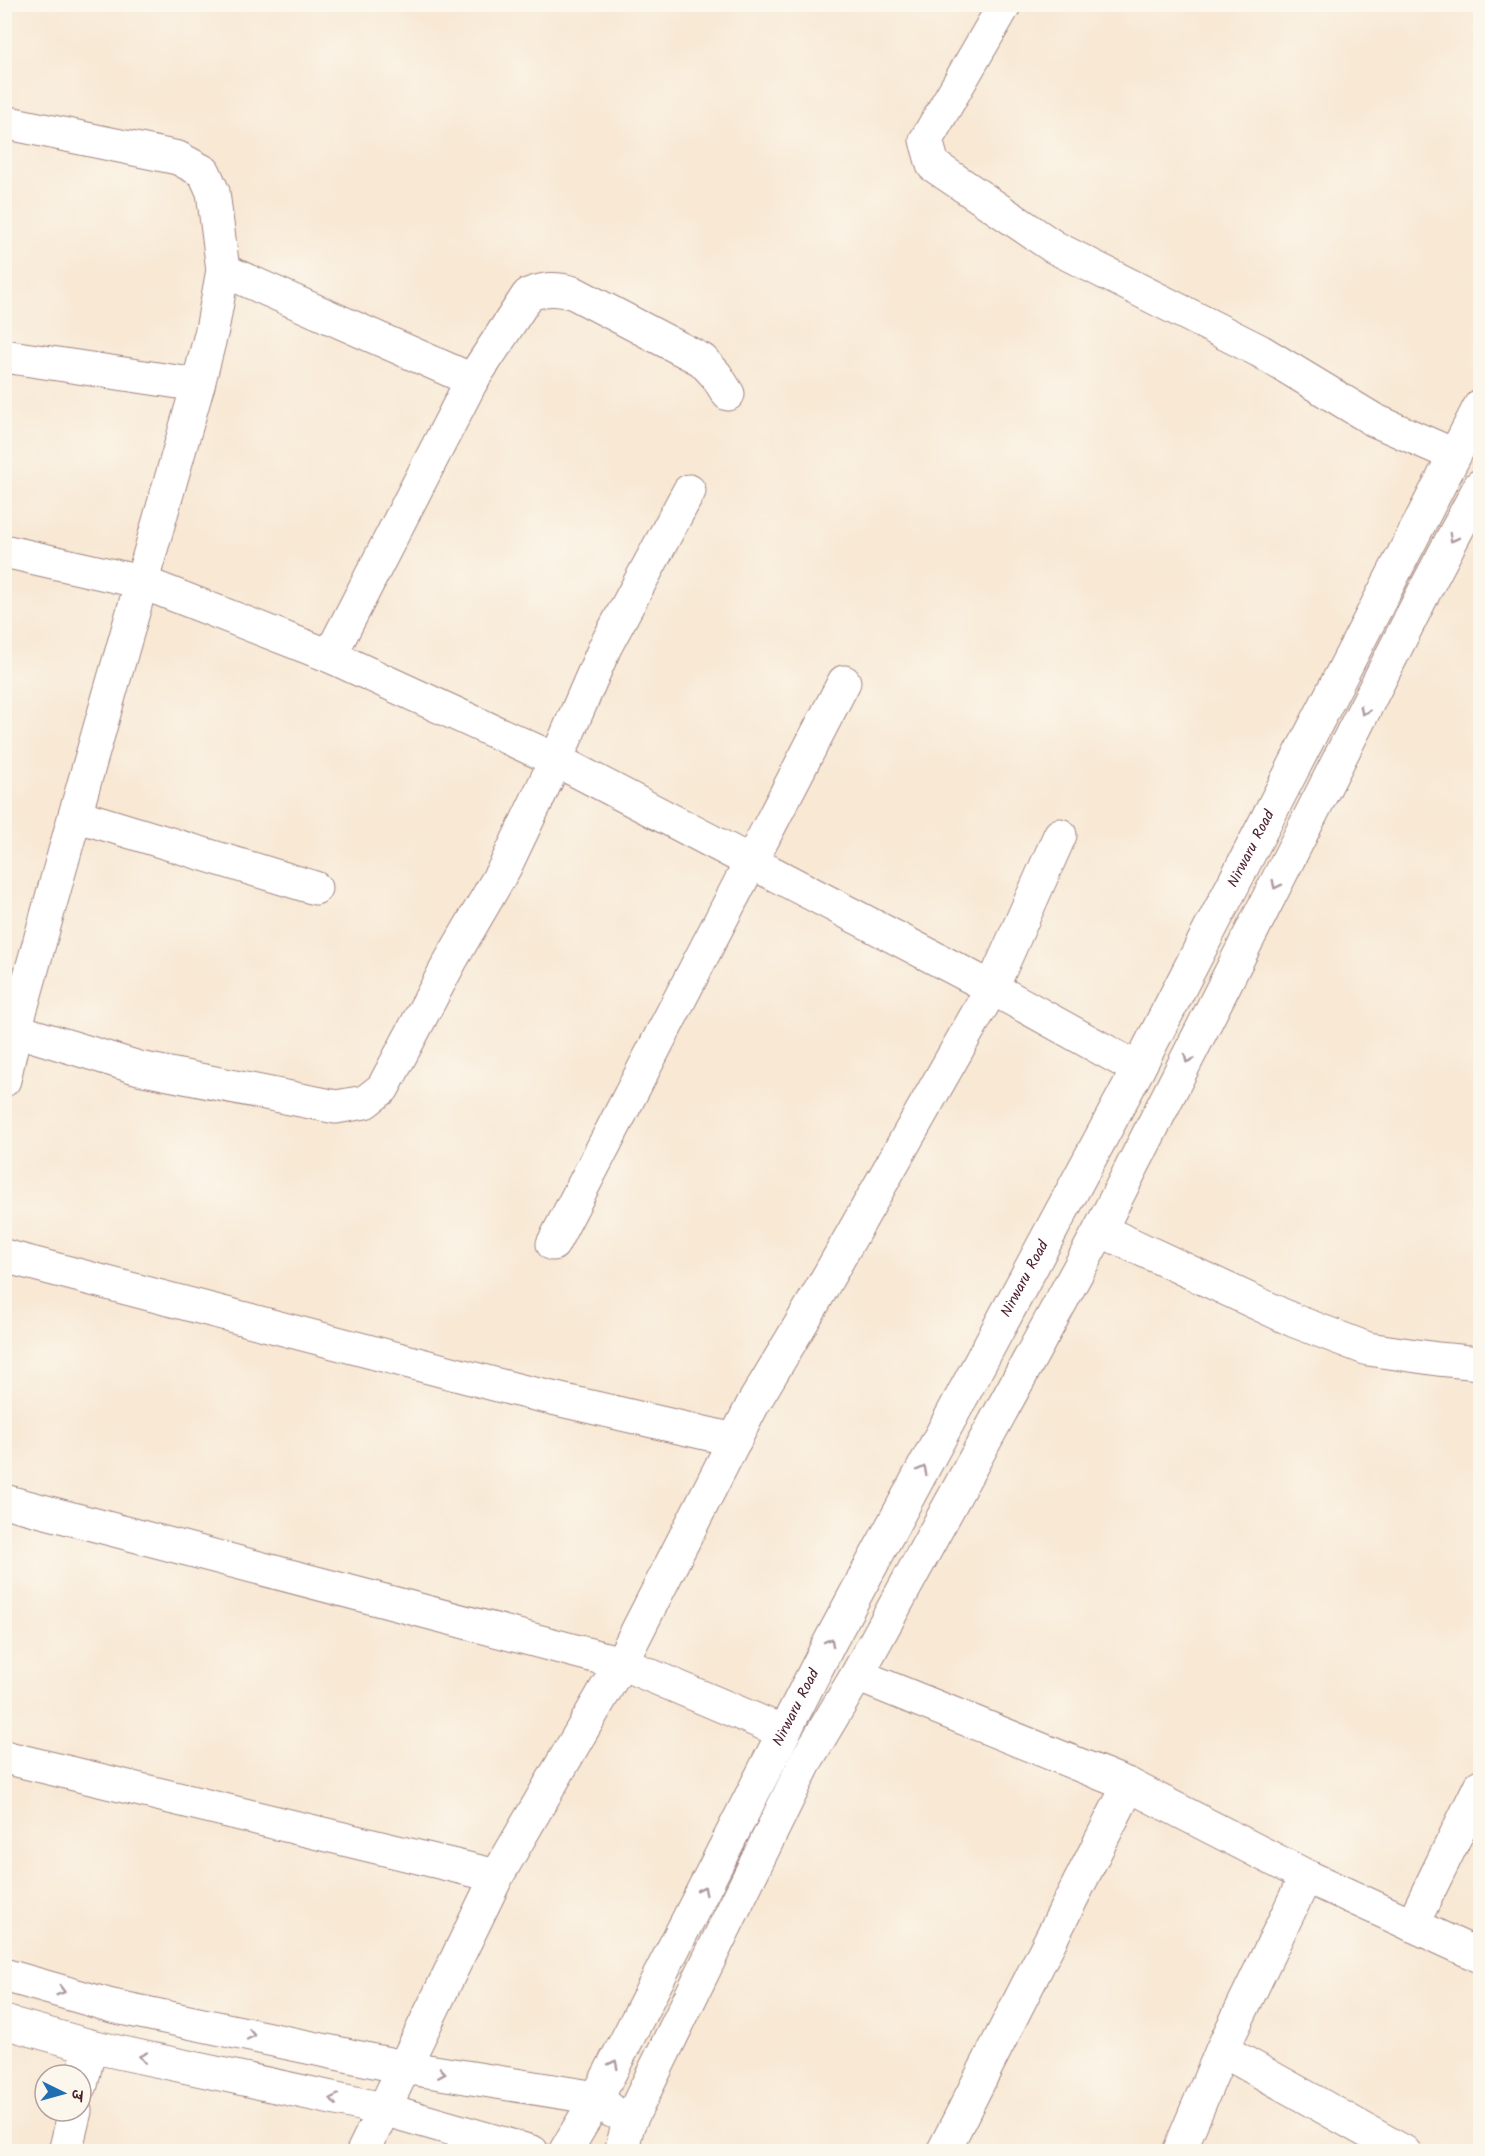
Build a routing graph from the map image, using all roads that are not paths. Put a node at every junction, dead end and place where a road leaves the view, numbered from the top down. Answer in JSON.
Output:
{"nodes":[{"id":1,"x":1005,"y":4,"type":"edge"},
{"id":2,"x":4,"y":122,"type":"edge"},
{"id":3,"x":223,"y":270,"type":"junction"},
{"id":4,"x":4,"y":356,"type":"edge"},
{"id":5,"x":472,"y":380,"type":"junction"},
{"id":6,"x":198,"y":386,"type":"junction"},
{"id":7,"x":728,"y":394,"type":"dead end"},
{"id":8,"x":1480,"y":406,"type":"edge"},
{"id":9,"x":1454,"y":455,"type":"junction"},
{"id":10,"x":1480,"y":486,"type":"edge"},
{"id":11,"x":689,"y":491,"type":"dead end"},
{"id":12,"x":4,"y":551,"type":"edge"},
{"id":13,"x":141,"y":582,"type":"junction"},
{"id":14,"x":330,"y":656,"type":"junction"},
{"id":15,"x":844,"y":682,"type":"dead end"},
{"id":16,"x":556,"y":760,"type":"junction"},
{"id":17,"x":75,"y":814,"type":"junction"},
{"id":18,"x":1060,"y":835,"type":"dead end"},
{"id":19,"x":751,"y":861,"type":"junction"},
{"id":20,"x":315,"y":888,"type":"dead end"},
{"id":21,"x":992,"y":988,"type":"junction"},
{"id":22,"x":15,"y":1030,"type":"junction"},
{"id":23,"x":1138,"y":1069,"type":"junction"},
{"id":24,"x":4,"y":1080,"type":"edge"},
{"id":25,"x":1100,"y":1230,"type":"junction"},
{"id":26,"x":553,"y":1245,"type":"dead end"},
{"id":27,"x":4,"y":1256,"type":"edge"},
{"id":28,"x":1480,"y":1363,"type":"edge"},
{"id":29,"x":735,"y":1440,"type":"junction"},
{"id":30,"x":4,"y":1501,"type":"edge"},
{"id":31,"x":621,"y":1663,"type":"junction"},
{"id":32,"x":857,"y":1675,"type":"junction"},
{"id":33,"x":784,"y":1732,"type":"junction"},
{"id":34,"x":4,"y":1756,"type":"edge"},
{"id":35,"x":1129,"y":1785,"type":"junction"},
{"id":36,"x":1480,"y":1786,"type":"edge"},
{"id":37,"x":497,"y":1876,"type":"junction"},
{"id":38,"x":1306,"y":1876,"type":"junction"},
{"id":39,"x":1412,"y":1924,"type":"junction"},
{"id":40,"x":1480,"y":1956,"type":"edge"},
{"id":41,"x":4,"y":1975,"type":"edge"},
{"id":42,"x":4,"y":2022,"type":"edge"},
{"id":43,"x":90,"y":2046,"type":"junction"},
{"id":44,"x":1222,"y":2050,"type":"junction"},
{"id":45,"x":86,"y":2063,"type":"edge"},
{"id":46,"x":403,"y":2067,"type":"junction"},
{"id":47,"x":597,"y":2098,"type":"junction"},
{"id":48,"x":383,"y":2109,"type":"junction"},
{"id":49,"x":72,"y":2123,"type":"edge"},
{"id":50,"x":625,"y":2138,"type":"edge"},
{"id":51,"x":65,"y":2151,"type":"edge"},
{"id":52,"x":363,"y":2151,"type":"edge"},
{"id":53,"x":532,"y":2151,"type":"edge"},
{"id":54,"x":565,"y":2151,"type":"edge"},
{"id":55,"x":943,"y":2151,"type":"edge"},
{"id":56,"x":1179,"y":2151,"type":"edge"},
{"id":57,"x":1404,"y":2151,"type":"edge"}],
"edges":[{"from":1,"to":9,"type":"street"},
{"from":2,"to":3,"type":"street"},
{"from":3,"to":5,"type":"street"},
{"from":3,"to":6,"type":"street"},
{"from":4,"to":6,"type":"street"},
{"from":5,"to":7,"type":"street"},
{"from":5,"to":14,"type":"street"},
{"from":6,"to":13,"type":"street"},
{"from":8,"to":9,"type":"street","name":"Nirwaru Road"},
{"from":9,"to":23,"type":"street","name":"Nirwaru Road"},
{"from":10,"to":25,"type":"street","one_way":true},
{"from":11,"to":16,"type":"street"},
{"from":12,"to":13,"type":"street"},
{"from":13,"to":14,"type":"street"},
{"from":13,"to":17,"type":"street"},
{"from":14,"to":16,"type":"street"},
{"from":15,"to":19,"type":"street"},
{"from":16,"to":19,"type":"street"},
{"from":16,"to":22,"type":"street"},
{"from":17,"to":20,"type":"street"},
{"from":17,"to":22,"type":"street"},
{"from":18,"to":21,"type":"street"},
{"from":19,"to":21,"type":"street"},
{"from":19,"to":26,"type":"street"},
{"from":21,"to":23,"type":"street"},
{"from":21,"to":29,"type":"street"},
{"from":22,"to":24,"type":"street"},
{"from":33,"to":23,"type":"street","name":"Nirwaru Road","one_way":true},
{"from":25,"to":28,"type":"street"},
{"from":25,"to":32,"type":"street"},
{"from":27,"to":29,"type":"street"},
{"from":29,"to":31,"type":"street"},
{"from":30,"to":31,"type":"street"},
{"from":31,"to":33,"type":"street"},
{"from":31,"to":37,"type":"street"},
{"from":32,"to":35,"type":"street"},
{"from":32,"to":50,"type":"street"},
{"from":47,"to":33,"type":"street","name":"Nirwaru Road","one_way":true},
{"from":34,"to":37,"type":"street"},
{"from":35,"to":38,"type":"street"},
{"from":35,"to":55,"type":"street"},
{"from":36,"to":39,"type":"street"},
{"from":37,"to":46,"type":"street"},
{"from":38,"to":39,"type":"street"},
{"from":38,"to":44,"type":"street"},
{"from":39,"to":40,"type":"street"},
{"from":41,"to":46,"type":"street","one_way":true},
{"from":42,"to":43,"type":"street"},
{"from":43,"to":45,"type":"street"},
{"from":48,"to":43,"type":"street","one_way":true},
{"from":44,"to":56,"type":"street"},
{"from":44,"to":57,"type":"street"},
{"from":46,"to":47,"type":"street","one_way":true},
{"from":46,"to":48,"type":"street"},
{"from":47,"to":50,"type":"street"},
{"from":47,"to":54,"type":"street","name":"Nirwaru Road"},
{"from":48,"to":52,"type":"street"},
{"from":48,"to":53,"type":"street"},
{"from":49,"to":51,"type":"street"}]}
